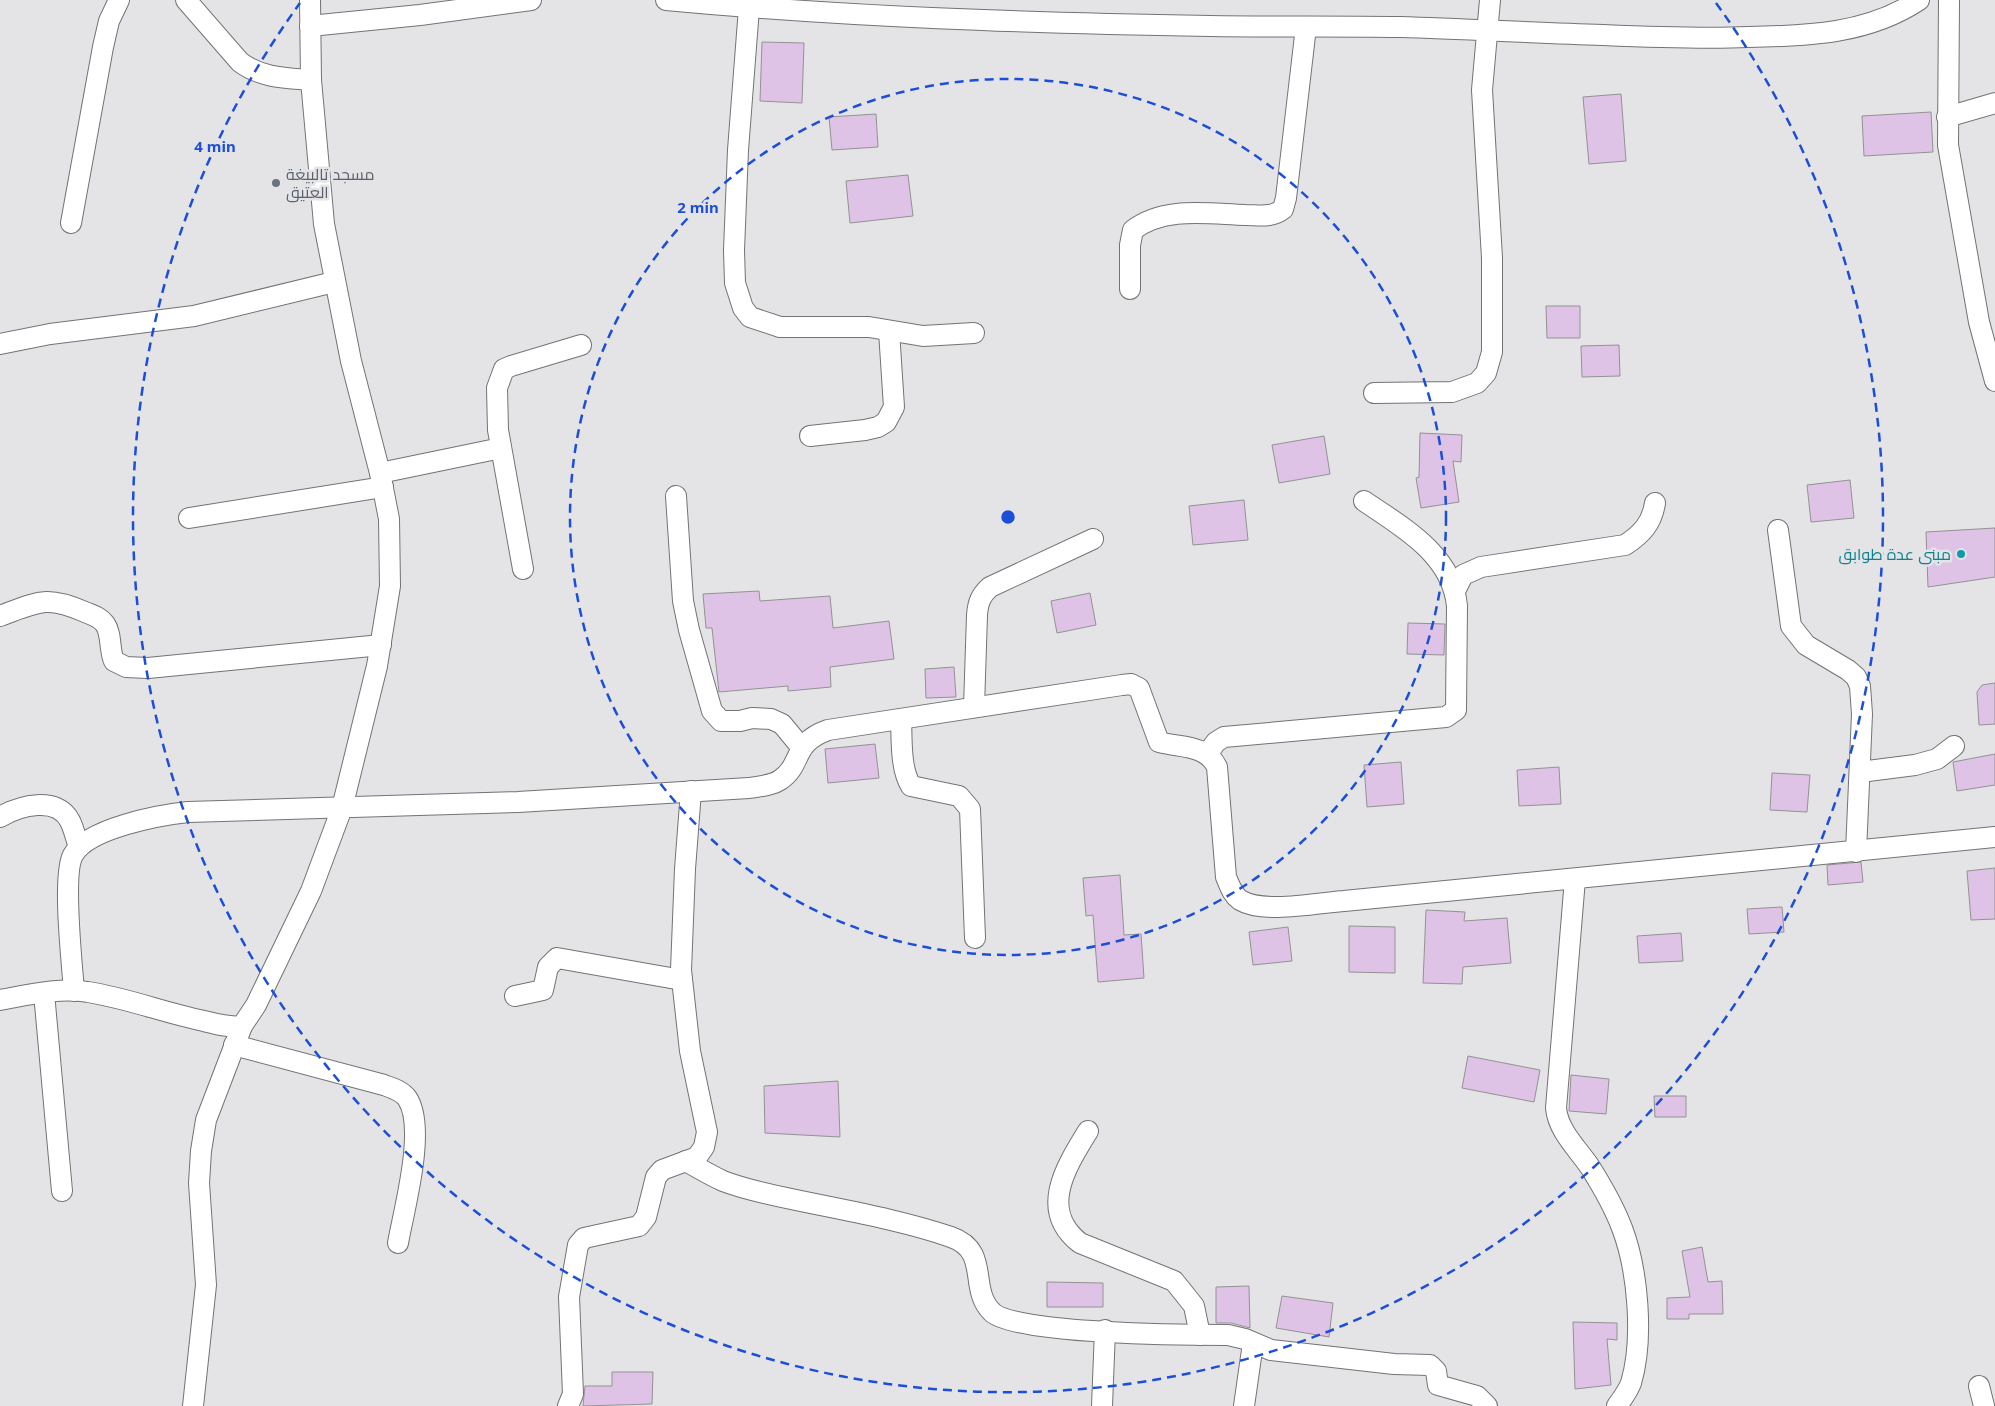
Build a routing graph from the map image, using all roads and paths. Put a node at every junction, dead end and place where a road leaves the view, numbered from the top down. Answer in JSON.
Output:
{"nodes":[{"id":1,"x":118,"y":0,"type":"edge"},
{"id":2,"x":186,"y":0,"type":"edge"},
{"id":3,"x":310,"y":0,"type":"edge"},
{"id":4,"x":530,"y":0,"type":"edge"},
{"id":5,"x":666,"y":0,"type":"edge"},
{"id":6,"x":1490,"y":0,"type":"edge"},
{"id":7,"x":1919,"y":0,"type":"edge"},
{"id":8,"x":1949,"y":0,"type":"edge"},
{"id":9,"x":491,"y":2,"type":"edge"},
{"id":10,"x":749,"y":8,"type":"junction"},
{"id":11,"x":926,"y":8,"type":"edge"},
{"id":12,"x":310,"y":26,"type":"junction"},
{"id":13,"x":1306,"y":27,"type":"junction"},
{"id":14,"x":1487,"y":31,"type":"junction"},
{"id":15,"x":311,"y":80,"type":"junction"},
{"id":16,"x":1995,"y":103,"type":"edge"},
{"id":17,"x":1947,"y":118,"type":"junction"},
{"id":18,"x":71,"y":223,"type":"dead end"},
{"id":19,"x":334,"y":282,"type":"junction"},
{"id":20,"x":1130,"y":289,"type":"dead end"},
{"id":21,"x":889,"y":331,"type":"junction"},
{"id":22,"x":974,"y":333,"type":"dead end"},
{"id":23,"x":0,"y":344,"type":"edge"},
{"id":24,"x":581,"y":345,"type":"dead end"},
{"id":25,"x":1995,"y":380,"type":"edge"},
{"id":26,"x":1374,"y":393,"type":"dead end"},
{"id":27,"x":810,"y":436,"type":"dead end"},
{"id":28,"x":501,"y":448,"type":"junction"},
{"id":29,"x":381,"y":480,"type":"junction"},
{"id":30,"x":676,"y":496,"type":"dead end"},
{"id":31,"x":1364,"y":501,"type":"dead end"},
{"id":32,"x":1655,"y":503,"type":"dead end"},
{"id":33,"x":188,"y":518,"type":"dead end"},
{"id":34,"x":1778,"y":530,"type":"dead end"},
{"id":35,"x":1093,"y":539,"type":"dead end"},
{"id":36,"x":523,"y":569,"type":"dead end"},
{"id":37,"x":1454,"y":591,"type":"junction"},
{"id":38,"x":0,"y":616,"type":"edge"},
{"id":39,"x":381,"y":645,"type":"junction"},
{"id":40,"x":974,"y":707,"type":"junction"},
{"id":41,"x":900,"y":719,"type":"junction"},
{"id":42,"x":1954,"y":746,"type":"dead end"},
{"id":43,"x":801,"y":747,"type":"junction"},
{"id":44,"x":1208,"y":753,"type":"junction"},
{"id":45,"x":1860,"y":772,"type":"junction"},
{"id":46,"x":691,"y":791,"type":"junction"},
{"id":47,"x":342,"y":808,"type":"junction"},
{"id":48,"x":0,"y":817,"type":"edge"},
{"id":49,"x":1995,"y":837,"type":"edge"},
{"id":50,"x":78,"y":847,"type":"junction"},
{"id":51,"x":1856,"y":852,"type":"junction"},
{"id":52,"x":1575,"y":879,"type":"junction"},
{"id":53,"x":975,"y":938,"type":"dead end"},
{"id":54,"x":682,"y":980,"type":"junction"},
{"id":55,"x":74,"y":991,"type":"junction"},
{"id":56,"x":44,"y":993,"type":"junction"},
{"id":57,"x":515,"y":996,"type":"dead end"},
{"id":58,"x":0,"y":1000,"type":"edge"},
{"id":59,"x":242,"y":1026,"type":"junction"},
{"id":60,"x":234,"y":1045,"type":"junction"},
{"id":61,"x":1088,"y":1131,"type":"dead end"},
{"id":62,"x":686,"y":1161,"type":"junction"},
{"id":63,"x":62,"y":1191,"type":"dead end"},
{"id":64,"x":398,"y":1243,"type":"dead end"},
{"id":65,"x":1104,"y":1330,"type":"junction"},
{"id":66,"x":1200,"y":1335,"type":"junction"},
{"id":67,"x":1254,"y":1342,"type":"junction"},
{"id":68,"x":1979,"y":1386,"type":"dead end"},
{"id":69,"x":193,"y":1406,"type":"edge"},
{"id":70,"x":568,"y":1406,"type":"edge"},
{"id":71,"x":1102,"y":1406,"type":"edge"},
{"id":72,"x":1244,"y":1406,"type":"edge"},
{"id":73,"x":1487,"y":1406,"type":"edge"},
{"id":74,"x":1617,"y":1406,"type":"edge"},
{"id":75,"x":1984,"y":1406,"type":"edge"}],
"edges":[{"from":1,"to":18,"type":"street"},
{"from":2,"to":15,"type":"street"},
{"from":3,"to":12,"type":"street"},
{"from":4,"to":9,"type":"street"},
{"from":5,"to":10,"type":"street"},
{"from":6,"to":14,"type":"street"},
{"from":7,"to":14,"type":"street"},
{"from":8,"to":17,"type":"street"},
{"from":9,"to":12,"type":"street"},
{"from":10,"to":11,"type":"street"},
{"from":10,"to":21,"type":"street"},
{"from":11,"to":13,"type":"street"},
{"from":12,"to":15,"type":"street"},
{"from":13,"to":14,"type":"street"},
{"from":13,"to":20,"type":"street"},
{"from":14,"to":26,"type":"street"},
{"from":15,"to":19,"type":"street"},
{"from":16,"to":17,"type":"street"},
{"from":17,"to":25,"type":"street"},
{"from":19,"to":23,"type":"street"},
{"from":19,"to":29,"type":"street"},
{"from":21,"to":22,"type":"street"},
{"from":21,"to":27,"type":"street"},
{"from":24,"to":28,"type":"street"},
{"from":28,"to":29,"type":"street"},
{"from":28,"to":36,"type":"street"},
{"from":29,"to":33,"type":"street"},
{"from":29,"to":39,"type":"street"},
{"from":30,"to":43,"type":"street"},
{"from":31,"to":37,"type":"street"},
{"from":32,"to":37,"type":"street"},
{"from":34,"to":45,"type":"street"},
{"from":35,"to":40,"type":"street"},
{"from":37,"to":44,"type":"street"},
{"from":38,"to":39,"type":"street"},
{"from":39,"to":47,"type":"street"},
{"from":40,"to":41,"type":"street"},
{"from":40,"to":44,"type":"street"},
{"from":41,"to":43,"type":"street"},
{"from":41,"to":53,"type":"street"},
{"from":42,"to":45,"type":"street"},
{"from":43,"to":46,"type":"street"},
{"from":44,"to":52,"type":"street"},
{"from":45,"to":51,"type":"street"},
{"from":46,"to":47,"type":"street"},
{"from":46,"to":54,"type":"street"},
{"from":47,"to":50,"type":"street"},
{"from":47,"to":59,"type":"street"},
{"from":48,"to":50,"type":"street"},
{"from":49,"to":51,"type":"street"},
{"from":50,"to":55,"type":"street"},
{"from":51,"to":52,"type":"street"},
{"from":52,"to":74,"type":"street"},
{"from":54,"to":57,"type":"street"},
{"from":54,"to":62,"type":"street"},
{"from":55,"to":56,"type":"street"},
{"from":55,"to":59,"type":"street"},
{"from":56,"to":58,"type":"street"},
{"from":56,"to":63,"type":"street"},
{"from":59,"to":60,"type":"street"},
{"from":60,"to":64,"type":"street"},
{"from":60,"to":69,"type":"street"},
{"from":61,"to":66,"type":"street"},
{"from":62,"to":65,"type":"street"},
{"from":62,"to":70,"type":"street"},
{"from":65,"to":66,"type":"street"},
{"from":65,"to":71,"type":"street"},
{"from":66,"to":67,"type":"street"},
{"from":67,"to":72,"type":"street"},
{"from":67,"to":73,"type":"street"},
{"from":68,"to":75,"type":"street"}]}
